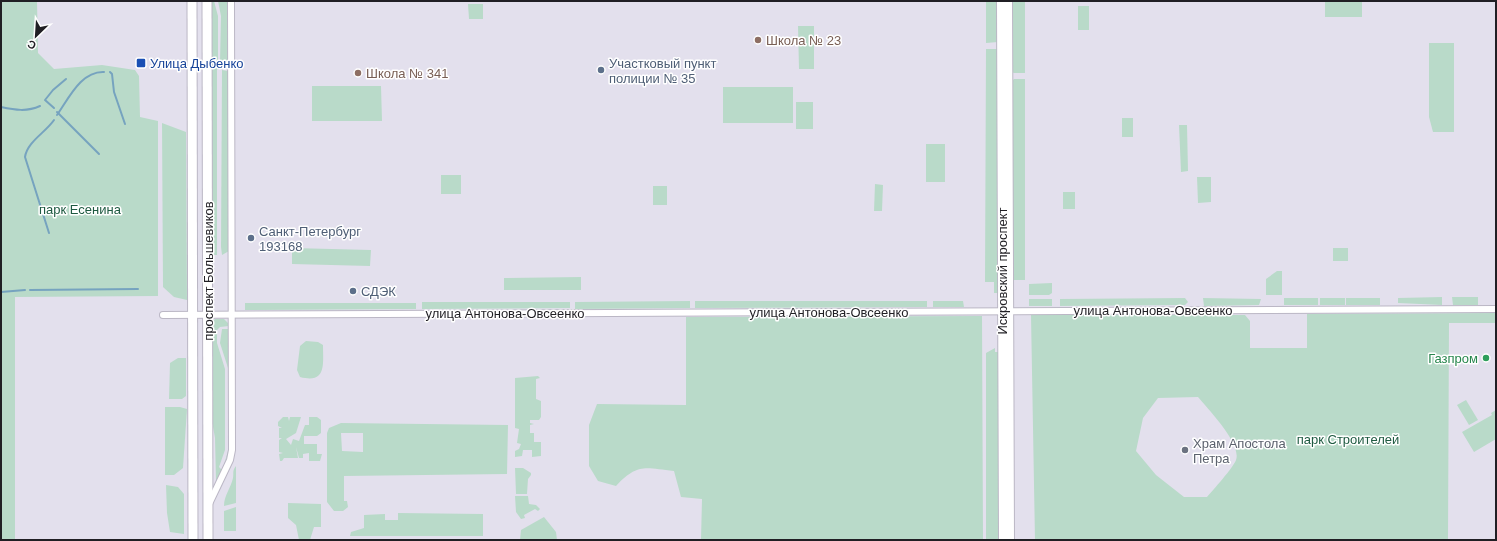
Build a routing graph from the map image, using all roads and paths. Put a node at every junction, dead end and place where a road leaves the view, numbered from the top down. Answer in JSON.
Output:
{"nodes":[{"id":1,"x":192,"y":1,"type":"edge"},
{"id":2,"x":207,"y":1,"type":"edge"},
{"id":3,"x":231,"y":1,"type":"edge"},
{"id":4,"x":1001,"y":1,"type":"edge"},
{"id":5,"x":1008,"y":1,"type":"edge"},
{"id":6,"x":1496,"y":309,"type":"edge"},
{"id":7,"x":1005,"y":311,"type":"junction"},
{"id":8,"x":193,"y":314,"type":"junction"},
{"id":9,"x":208,"y":314,"type":"junction"},
{"id":10,"x":232,"y":314,"type":"junction"},
{"id":11,"x":163,"y":315,"type":"dead end"},
{"id":12,"x":208,"y":506,"type":"junction"},
{"id":13,"x":193,"y":540,"type":"edge"},
{"id":14,"x":208,"y":540,"type":"edge"},
{"id":15,"x":1003,"y":540,"type":"edge"},
{"id":16,"x":1010,"y":540,"type":"edge"}],
"edges":[{"from":1,"to":8,"type":"main road","name":"проспект Большевиков"},
{"from":2,"to":9,"type":"main road","name":"проспект Большевиков"},
{"from":3,"to":10,"type":"street"},
{"from":4,"to":7,"type":"street","name":"Искровский проспект"},
{"from":5,"to":7,"type":"street","name":"Искровский проспект"},
{"from":6,"to":7,"type":"street","name":"улица Антонова-Овсеенко"},
{"from":7,"to":10,"type":"street","name":"улица Антонова-Овсеенко"},
{"from":7,"to":15,"type":"street","name":"Искровский проспект"},
{"from":7,"to":16,"type":"street","name":"Искровский проспект"},
{"from":8,"to":9,"type":"street","name":"улица Антонова-Овсеенко"},
{"from":8,"to":11,"type":"street","name":"улица Антонова-Овсеенко"},
{"from":8,"to":13,"type":"main road","name":"проспект Большевиков"},
{"from":9,"to":10,"type":"street","name":"улица Антонова-Овсеенко"},
{"from":9,"to":12,"type":"main road","name":"проспект Большевиков"},
{"from":10,"to":12,"type":"street"},
{"from":12,"to":14,"type":"main road","name":"проспект Большевиков"}]}
